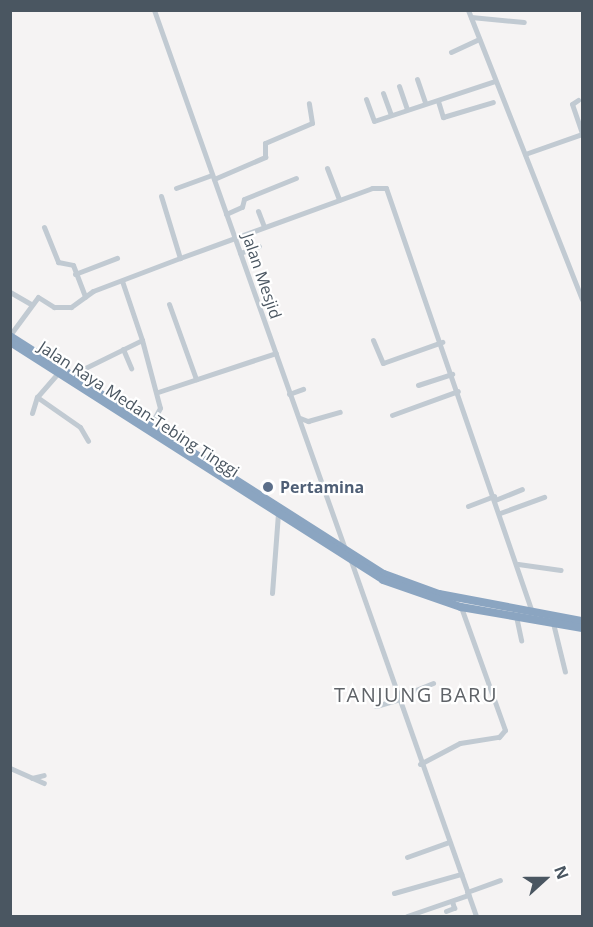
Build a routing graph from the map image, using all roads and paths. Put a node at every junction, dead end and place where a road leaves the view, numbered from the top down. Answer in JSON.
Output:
{"nodes":[{"id":1,"x":154,"y":10,"type":"edge"},
{"id":2,"x":469,"y":14,"type":"edge"},
{"id":3,"x":524,"y":22,"type":"dead end"},
{"id":4,"x":479,"y":39,"type":"junction"},
{"id":5,"x":452,"y":52,"type":"dead end"},
{"id":6,"x":417,"y":79,"type":"dead end"},
{"id":7,"x":495,"y":81,"type":"junction"},
{"id":8,"x":399,"y":86,"type":"dead end"},
{"id":9,"x":383,"y":93,"type":"dead end"},
{"id":10,"x":366,"y":99,"type":"dead end"},
{"id":11,"x":578,"y":100,"type":"dead end"},
{"id":12,"x":438,"y":101,"type":"junction"},
{"id":13,"x":425,"y":102,"type":"junction"},
{"id":14,"x":494,"y":102,"type":"dead end"},
{"id":15,"x":309,"y":103,"type":"dead end"},
{"id":16,"x":407,"y":109,"type":"junction"},
{"id":17,"x":391,"y":115,"type":"junction"},
{"id":18,"x":582,"y":133,"type":"edge"},
{"id":19,"x":525,"y":154,"type":"junction"},
{"id":20,"x":327,"y":168,"type":"dead end"},
{"id":21,"x":213,"y":177,"type":"junction"},
{"id":22,"x":296,"y":178,"type":"dead end"},
{"id":23,"x":176,"y":188,"type":"dead end"},
{"id":24,"x":161,"y":196,"type":"dead end"},
{"id":25,"x":339,"y":200,"type":"junction"},
{"id":26,"x":258,"y":211,"type":"dead end"},
{"id":27,"x":226,"y":214,"type":"junction"},
{"id":28,"x":44,"y":226,"type":"dead end"},
{"id":29,"x":264,"y":227,"type":"junction"},
{"id":30,"x":235,"y":237,"type":"junction"},
{"id":31,"x":259,"y":246,"type":"dead end"},
{"id":32,"x":240,"y":253,"type":"junction"},
{"id":33,"x":117,"y":258,"type":"dead end"},
{"id":34,"x":180,"y":258,"type":"junction"},
{"id":35,"x":75,"y":274,"type":"junction"},
{"id":36,"x":122,"y":281,"type":"junction"},
{"id":37,"x":10,"y":292,"type":"edge"},
{"id":38,"x":85,"y":297,"type":"junction"},
{"id":39,"x":582,"y":300,"type":"edge"},
{"id":40,"x":31,"y":304,"type":"junction"},
{"id":41,"x":170,"y":304,"type":"dead end"},
{"id":42,"x":10,"y":335,"type":"edge"},
{"id":43,"x":142,"y":340,"type":"junction"},
{"id":44,"x":373,"y":340,"type":"dead end"},
{"id":45,"x":442,"y":342,"type":"junction"},
{"id":46,"x":12,"y":347,"type":"edge"},
{"id":47,"x":123,"y":349,"type":"junction"},
{"id":48,"x":276,"y":353,"type":"junction"},
{"id":49,"x":131,"y":368,"type":"dead end"},
{"id":50,"x":58,"y":373,"type":"junction"},
{"id":51,"x":452,"y":374,"type":"junction"},
{"id":52,"x":71,"y":375,"type":"junction"},
{"id":53,"x":196,"y":380,"type":"junction"},
{"id":54,"x":418,"y":385,"type":"dead end"},
{"id":55,"x":303,"y":388,"type":"dead end"},
{"id":56,"x":458,"y":391,"type":"junction"},
{"id":57,"x":158,"y":392,"type":"junction"},
{"id":58,"x":290,"y":394,"type":"junction"},
{"id":59,"x":37,"y":397,"type":"junction"},
{"id":60,"x":340,"y":412,"type":"dead end"},
{"id":61,"x":32,"y":413,"type":"dead end"},
{"id":62,"x":129,"y":415,"type":"junction"},
{"id":63,"x":392,"y":415,"type":"dead end"},
{"id":64,"x":300,"y":418,"type":"junction"},
{"id":65,"x":151,"y":424,"type":"junction"},
{"id":66,"x":88,"y":441,"type":"dead end"},
{"id":67,"x":522,"y":489,"type":"dead end"},
{"id":68,"x":544,"y":497,"type":"dead end"},
{"id":69,"x":495,"y":498,"type":"junction"},
{"id":70,"x":468,"y":506,"type":"dead end"},
{"id":71,"x":500,"y":513,"type":"junction"},
{"id":72,"x":278,"y":514,"type":"junction"},
{"id":73,"x":345,"y":550,"type":"junction"},
{"id":74,"x":351,"y":561,"type":"junction"},
{"id":75,"x":518,"y":564,"type":"junction"},
{"id":76,"x":561,"y":570,"type":"dead end"},
{"id":77,"x":272,"y":593,"type":"dead end"},
{"id":78,"x":462,"y":607,"type":"junction"},
{"id":79,"x":532,"y":612,"type":"junction"},
{"id":80,"x":516,"y":616,"type":"junction"},
{"id":81,"x":582,"y":621,"type":"edge"},
{"id":82,"x":553,"y":623,"type":"junction"},
{"id":83,"x":582,"y":628,"type":"edge"},
{"id":84,"x":521,"y":640,"type":"dead end"},
{"id":85,"x":565,"y":672,"type":"dead end"},
{"id":86,"x":433,"y":683,"type":"dead end"},
{"id":87,"x":397,"y":699,"type":"junction"},
{"id":88,"x":376,"y":706,"type":"dead end"},
{"id":89,"x":420,"y":764,"type":"junction"},
{"id":90,"x":10,"y":768,"type":"edge"},
{"id":91,"x":44,"y":775,"type":"dead end"},
{"id":92,"x":30,"y":778,"type":"junction"},
{"id":93,"x":44,"y":783,"type":"dead end"},
{"id":94,"x":449,"y":842,"type":"junction"},
{"id":95,"x":407,"y":857,"type":"dead end"},
{"id":96,"x":461,"y":874,"type":"junction"},
{"id":97,"x":500,"y":880,"type":"dead end"},
{"id":98,"x":394,"y":893,"type":"dead end"},
{"id":99,"x":468,"y":894,"type":"junction"},
{"id":100,"x":452,"y":901,"type":"junction"},
{"id":101,"x":446,"y":911,"type":"dead end"},
{"id":102,"x":408,"y":916,"type":"edge"},
{"id":103,"x":476,"y":916,"type":"edge"}],
"edges":[{"from":1,"to":21,"type":"street","name":"Jalan Mesjid"},
{"from":2,"to":3,"type":"street"},
{"from":2,"to":4,"type":"street"},
{"from":4,"to":5,"type":"street"},
{"from":4,"to":7,"type":"street"},
{"from":6,"to":13,"type":"street"},
{"from":7,"to":12,"type":"street"},
{"from":7,"to":19,"type":"street"},
{"from":8,"to":16,"type":"street"},
{"from":9,"to":17,"type":"street"},
{"from":10,"to":17,"type":"street"},
{"from":11,"to":18,"type":"street"},
{"from":12,"to":13,"type":"street"},
{"from":12,"to":14,"type":"street"},
{"from":13,"to":16,"type":"street"},
{"from":15,"to":21,"type":"street"},
{"from":16,"to":17,"type":"street"},
{"from":18,"to":19,"type":"street"},
{"from":19,"to":39,"type":"street"},
{"from":20,"to":25,"type":"street"},
{"from":21,"to":23,"type":"street"},
{"from":21,"to":27,"type":"street","name":"Jalan Mesjid"},
{"from":22,"to":27,"type":"street"},
{"from":24,"to":34,"type":"street"},
{"from":25,"to":29,"type":"street"},
{"from":25,"to":45,"type":"street"},
{"from":26,"to":29,"type":"street"},
{"from":27,"to":30,"type":"street","name":"Jalan Mesjid"},
{"from":28,"to":35,"type":"street"},
{"from":29,"to":30,"type":"street"},
{"from":30,"to":32,"type":"street","name":"Jalan Mesjid"},
{"from":30,"to":34,"type":"street"},
{"from":31,"to":32,"type":"street"},
{"from":32,"to":48,"type":"street","name":"Jalan Mesjid"},
{"from":33,"to":35,"type":"street"},
{"from":34,"to":36,"type":"street"},
{"from":35,"to":38,"type":"street"},
{"from":36,"to":38,"type":"street"},
{"from":36,"to":43,"type":"street"},
{"from":37,"to":40,"type":"street"},
{"from":38,"to":40,"type":"street"},
{"from":40,"to":42,"type":"street"},
{"from":41,"to":53,"type":"street"},
{"from":42,"to":52,"type":"highway","name":"Jalan Raya Medan-Tebing Tinggi"},
{"from":43,"to":47,"type":"street"},
{"from":43,"to":57,"type":"street"},
{"from":44,"to":45,"type":"street"},
{"from":45,"to":51,"type":"street"},
{"from":46,"to":50,"type":"highway","name":"Jalan Raya Medan-Tebing Tinggi"},
{"from":47,"to":49,"type":"street"},
{"from":47,"to":52,"type":"street"},
{"from":48,"to":53,"type":"street"},
{"from":48,"to":58,"type":"street","name":"Jalan Mesjid"},
{"from":50,"to":59,"type":"street"},
{"from":50,"to":62,"type":"highway","name":"Jalan Raya Medan-Tebing Tinggi"},
{"from":51,"to":54,"type":"street"},
{"from":51,"to":56,"type":"street"},
{"from":52,"to":62,"type":"highway","name":"Jalan Raya Medan-Tebing Tinggi"},
{"from":53,"to":57,"type":"street"},
{"from":55,"to":58,"type":"street"},
{"from":56,"to":63,"type":"street"},
{"from":56,"to":69,"type":"street"},
{"from":57,"to":65,"type":"street"},
{"from":58,"to":64,"type":"street","name":"Jalan Mesjid"},
{"from":59,"to":61,"type":"street"},
{"from":59,"to":66,"type":"street"},
{"from":60,"to":64,"type":"street"},
{"from":62,"to":65,"type":"highway","name":"Jalan Raya Medan-Tebing Tinggi"},
{"from":62,"to":72,"type":"highway","name":"Jalan Raya Medan-Tebing Tinggi"},
{"from":64,"to":73,"type":"street","name":"Jalan Mesjid"},
{"from":65,"to":73,"type":"highway","name":"Jalan Raya Medan-Tebing Tinggi"},
{"from":67,"to":69,"type":"street"},
{"from":68,"to":71,"type":"street"},
{"from":69,"to":70,"type":"street"},
{"from":69,"to":71,"type":"street"},
{"from":71,"to":75,"type":"street"},
{"from":72,"to":74,"type":"highway","name":"Jalan Raya Medan-Tebing Tinggi"},
{"from":72,"to":77,"type":"street"},
{"from":73,"to":79,"type":"highway","name":"Jalan Raya Medan-Tebing Tinggi"},
{"from":74,"to":78,"type":"highway","name":"Jalan Raya Medan-Tebing Tinggi"},
{"from":74,"to":87,"type":"street"},
{"from":75,"to":76,"type":"street"},
{"from":75,"to":79,"type":"street"},
{"from":78,"to":80,"type":"highway","name":"Jalan Raya Medan-Tebing Tinggi"},
{"from":78,"to":89,"type":"street"},
{"from":79,"to":81,"type":"highway","name":"Jalan Raya Medan-Tebing Tinggi"},
{"from":80,"to":82,"type":"highway","name":"Jalan Raya Medan-Tebing Tinggi"},
{"from":80,"to":84,"type":"street"},
{"from":82,"to":83,"type":"highway","name":"Jalan Raya Medan-Tebing Tinggi"},
{"from":82,"to":85,"type":"street"},
{"from":86,"to":87,"type":"street"},
{"from":87,"to":88,"type":"street"},
{"from":87,"to":89,"type":"street"},
{"from":89,"to":94,"type":"street"},
{"from":90,"to":92,"type":"street"},
{"from":91,"to":92,"type":"street"},
{"from":92,"to":93,"type":"street"},
{"from":94,"to":95,"type":"street"},
{"from":94,"to":96,"type":"street"},
{"from":96,"to":98,"type":"street"},
{"from":96,"to":99,"type":"street"},
{"from":97,"to":99,"type":"street"},
{"from":99,"to":100,"type":"street"},
{"from":99,"to":103,"type":"street"},
{"from":100,"to":101,"type":"street"},
{"from":100,"to":102,"type":"street"}]}
